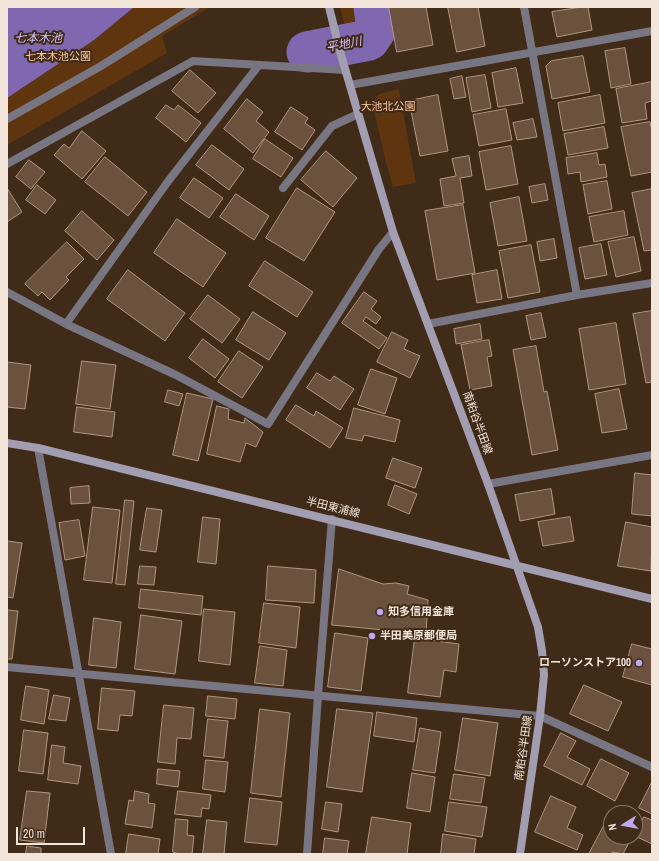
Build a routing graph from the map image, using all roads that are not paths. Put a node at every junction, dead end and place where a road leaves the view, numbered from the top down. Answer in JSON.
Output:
{"nodes":[{"id":1,"x":195,"y":7,"type":"edge"},
{"id":2,"x":329,"y":7,"type":"edge"},
{"id":3,"x":524,"y":7,"type":"edge"},
{"id":4,"x":652,"y":31,"type":"edge"},
{"id":5,"x":532,"y":53,"type":"junction"},
{"id":6,"x":259,"y":65,"type":"junction"},
{"id":7,"x":345,"y":70,"type":"junction"},
{"id":8,"x":350,"y":85,"type":"junction"},
{"id":9,"x":358,"y":114,"type":"junction"},
{"id":10,"x":7,"y":119,"type":"edge"},
{"id":11,"x":7,"y":164,"type":"edge"},
{"id":12,"x":283,"y":188,"type":"dead end"},
{"id":13,"x":393,"y":232,"type":"junction"},
{"id":14,"x":652,"y":283,"type":"edge"},
{"id":15,"x":8,"y":293,"type":"edge"},
{"id":16,"x":577,"y":295,"type":"junction"},
{"id":17,"x":66,"y":324,"type":"junction"},
{"id":18,"x":428,"y":324,"type":"junction"},
{"id":19,"x":7,"y":443,"type":"edge"},
{"id":20,"x":38,"y":448,"type":"junction"},
{"id":21,"x":652,"y":455,"type":"edge"},
{"id":22,"x":488,"y":484,"type":"junction"},
{"id":23,"x":332,"y":519,"type":"junction"},
{"id":24,"x":515,"y":564,"type":"junction"},
{"id":25,"x":652,"y":599,"type":"edge"},
{"id":26,"x":7,"y":667,"type":"edge"},
{"id":27,"x":78,"y":673,"type":"junction"},
{"id":28,"x":318,"y":695,"type":"junction"},
{"id":29,"x":540,"y":716,"type":"junction"},
{"id":30,"x":652,"y":766,"type":"edge"},
{"id":31,"x":111,"y":854,"type":"edge"},
{"id":32,"x":307,"y":854,"type":"edge"},
{"id":33,"x":520,"y":854,"type":"edge"}],
"edges":[{"from":1,"to":10,"type":"street"},
{"from":2,"to":7,"type":"main road","name":"南粕谷半田線"},
{"from":3,"to":5,"type":"street"},
{"from":4,"to":5,"type":"street"},
{"from":5,"to":8,"type":"street"},
{"from":5,"to":16,"type":"street"},
{"from":6,"to":7,"type":"street"},
{"from":6,"to":11,"type":"street"},
{"from":6,"to":17,"type":"street"},
{"from":7,"to":8,"type":"main road","name":"南粕谷半田線"},
{"from":8,"to":9,"type":"main road","name":"南粕谷半田線"},
{"from":9,"to":12,"type":"street"},
{"from":9,"to":13,"type":"main road","name":"南粕谷半田線"},
{"from":13,"to":17,"type":"street"},
{"from":13,"to":18,"type":"main road","name":"南粕谷半田線"},
{"from":14,"to":16,"type":"street"},
{"from":15,"to":17,"type":"street"},
{"from":16,"to":18,"type":"street"},
{"from":18,"to":22,"type":"main road","name":"南粕谷半田線"},
{"from":19,"to":20,"type":"main road","name":"半田東浦線"},
{"from":20,"to":23,"type":"main road","name":"半田東浦線"},
{"from":20,"to":27,"type":"street"},
{"from":21,"to":22,"type":"street"},
{"from":22,"to":24,"type":"main road","name":"南粕谷半田線"},
{"from":23,"to":24,"type":"main road","name":"半田東浦線"},
{"from":23,"to":28,"type":"street"},
{"from":24,"to":25,"type":"main road","name":"半田東浦線"},
{"from":24,"to":29,"type":"main road","name":"南粕谷半田線"},
{"from":26,"to":27,"type":"street"},
{"from":27,"to":28,"type":"street"},
{"from":27,"to":31,"type":"street"},
{"from":28,"to":29,"type":"street"},
{"from":28,"to":32,"type":"street"},
{"from":29,"to":30,"type":"street"},
{"from":29,"to":33,"type":"main road","name":"南粕谷半田線"}]}
